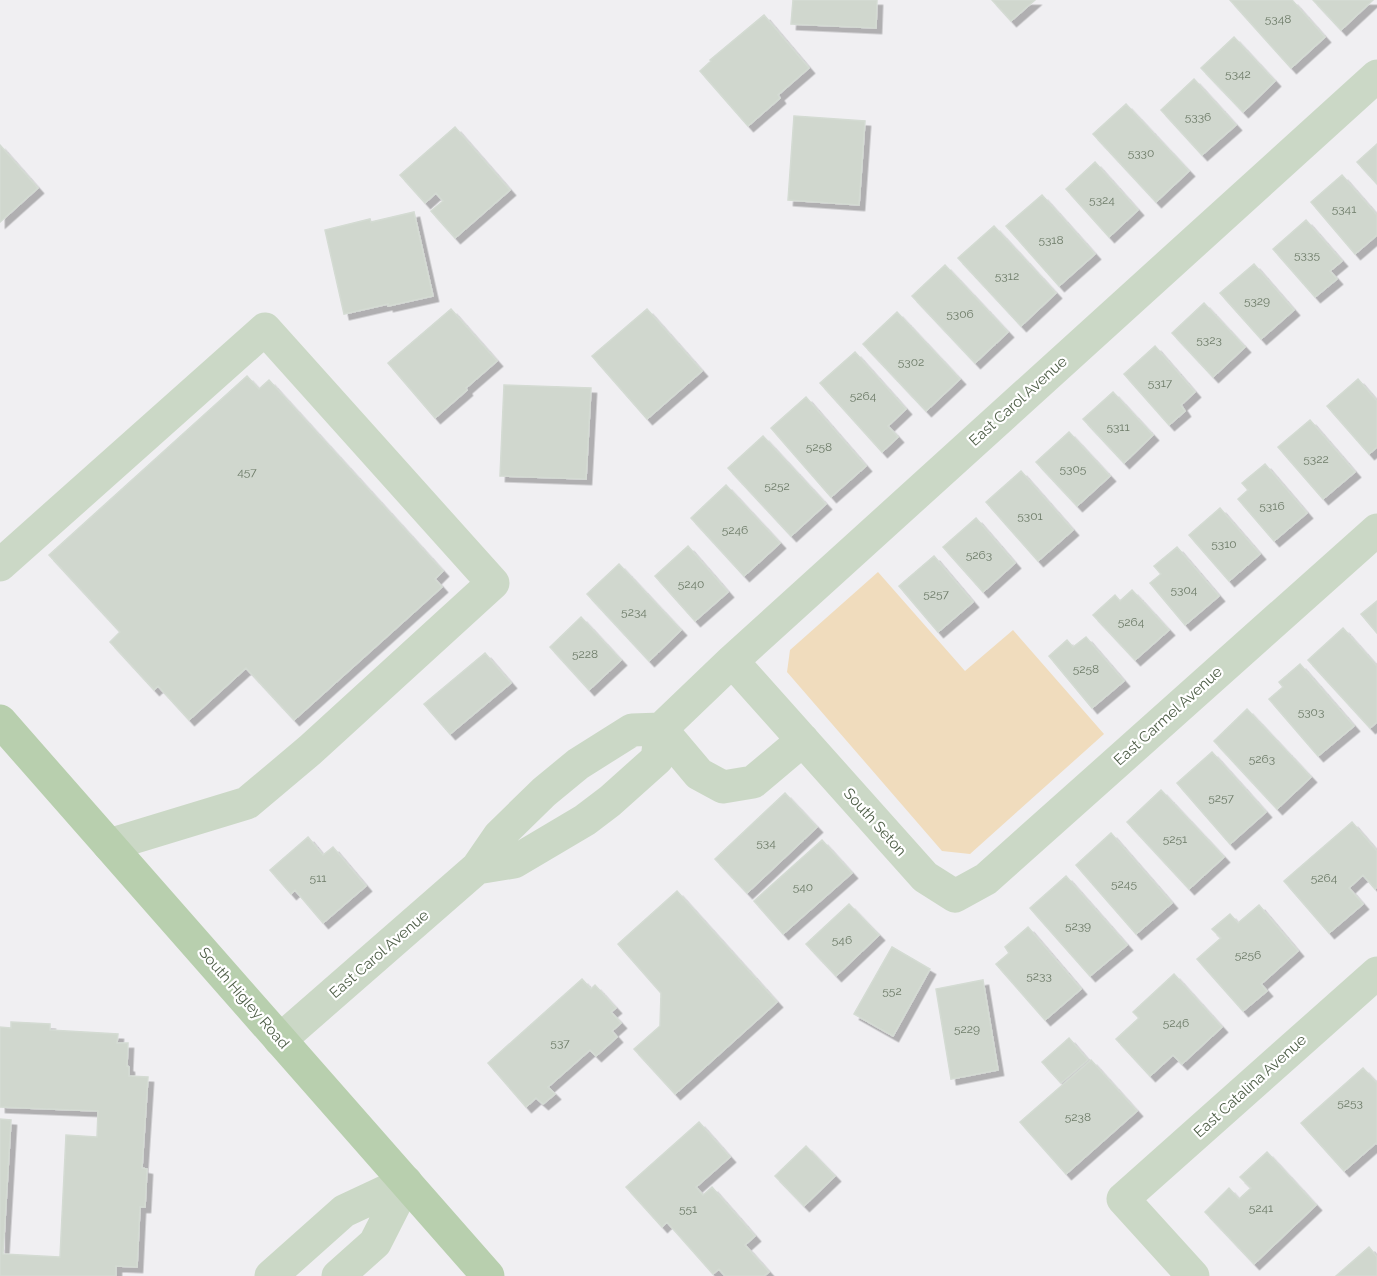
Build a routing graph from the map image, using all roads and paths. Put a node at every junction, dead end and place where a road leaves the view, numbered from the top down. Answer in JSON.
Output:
{"nodes":[{"id":1,"x":1377,"y":75,"type":"edge"},
{"id":2,"x":1377,"y":530,"type":"edge"},
{"id":3,"x":0,"y":565,"type":"edge"},
{"id":4,"x":732,"y":661,"type":"junction"},
{"id":5,"x":0,"y":721,"type":"edge"},
{"id":6,"x":661,"y":729,"type":"junction"},
{"id":7,"x":803,"y":740,"type":"junction"},
{"id":8,"x":578,"y":764,"type":"junction"},
{"id":9,"x":610,"y":801,"type":"junction"},
{"id":10,"x":109,"y":845,"type":"junction"},
{"id":11,"x":477,"y":868,"type":"junction"},
{"id":12,"x":955,"y":896,"type":"joint"},
{"id":13,"x":1377,"y":973,"type":"edge"},
{"id":14,"x":280,"y":1040,"type":"junction"},
{"id":15,"x":406,"y":1182,"type":"junction"},
{"id":16,"x":272,"y":1276,"type":"edge"},
{"id":17,"x":338,"y":1276,"type":"edge"},
{"id":18,"x":488,"y":1276,"type":"edge"},
{"id":19,"x":1193,"y":1276,"type":"edge"}],
"edges":[{"from":1,"to":4,"type":"street","name":"East Carol Avenue"},
{"from":2,"to":12,"type":"street","name":"East Carmel Avenue"},
{"from":3,"to":10,"type":"street"},
{"from":4,"to":6,"type":"street","name":"East Carol Avenue"},
{"from":4,"to":7,"type":"street","name":"South Seton"},
{"from":5,"to":10,"type":"main road","name":"South Higley Road"},
{"from":6,"to":7,"type":"street"},
{"from":6,"to":8,"type":"street","name":"East Carol Avenue"},
{"from":6,"to":9,"type":"street"},
{"from":7,"to":12,"type":"street","name":"South Seton"},
{"from":8,"to":9,"type":"street"},
{"from":8,"to":11,"type":"street","name":"East Carol Avenue"},
{"from":9,"to":11,"type":"street"},
{"from":10,"to":14,"type":"main road","name":"South Higley Road"},
{"from":11,"to":14,"type":"street","name":"East Carol Avenue"},
{"from":13,"to":19,"type":"street","name":"East Catalina Avenue"},
{"from":14,"to":15,"type":"main road","name":"South Higley Road"},
{"from":15,"to":16,"type":"street"},
{"from":15,"to":17,"type":"street"},
{"from":15,"to":18,"type":"main road","name":"South Higley Road"}]}
